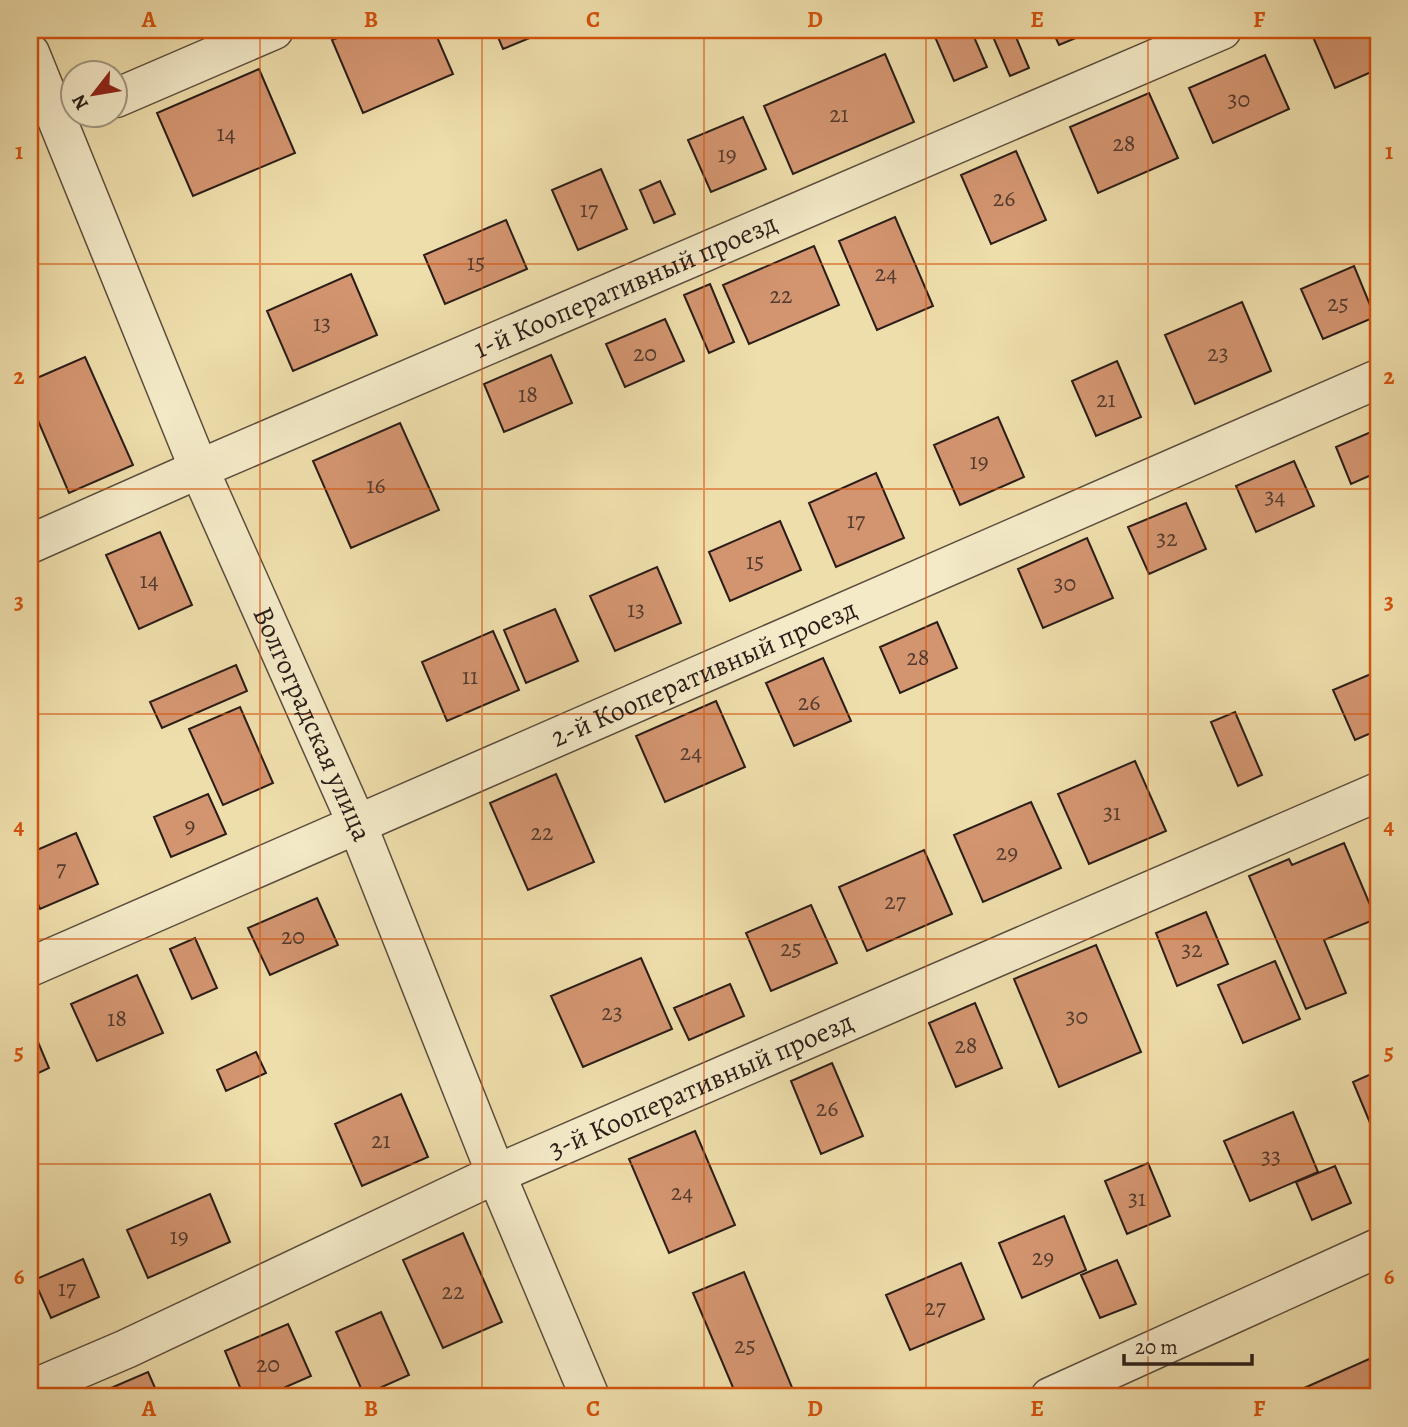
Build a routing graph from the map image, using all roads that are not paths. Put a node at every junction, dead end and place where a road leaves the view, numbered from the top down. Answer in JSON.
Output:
{"nodes":[{"id":1,"x":274,"y":30,"type":"edge"},
{"id":2,"x":1222,"y":30,"type":"edge"},
{"id":3,"x":30,"y":53,"type":"edge"},
{"id":4,"x":130,"y":92,"type":"edge"},
{"id":5,"x":54,"y":125,"type":"edge"},
{"id":6,"x":1378,"y":379,"type":"edge"},
{"id":7,"x":199,"y":469,"type":"junction"},
{"id":8,"x":30,"y":544,"type":"edge"},
{"id":9,"x":1378,"y":792,"type":"edge"},
{"id":10,"x":357,"y":824,"type":"junction"},
{"id":11,"x":30,"y":967,"type":"edge"},
{"id":12,"x":496,"y":1174,"type":"junction"},
{"id":13,"x":1378,"y":1248,"type":"edge"},
{"id":14,"x":30,"y":1390,"type":"edge"},
{"id":15,"x":590,"y":1397,"type":"edge"},
{"id":16,"x":1050,"y":1397,"type":"edge"}],
"edges":[{"from":1,"to":4,"type":"street"},
{"from":2,"to":7,"type":"street","name":"1-й Кооперативный проезд"},
{"from":3,"to":5,"type":"street","name":"Волгоградская улица"},
{"from":5,"to":7,"type":"street","name":"Волгоградская улица"},
{"from":6,"to":10,"type":"street","name":"2-й Кооперативный проезд"},
{"from":7,"to":8,"type":"street","name":"1-й Кооперативный проезд"},
{"from":7,"to":10,"type":"street","name":"Волгоградская улица"},
{"from":9,"to":12,"type":"street","name":"3-й Кооперативный проезд"},
{"from":10,"to":11,"type":"street","name":"2-й Кооперативный проезд"},
{"from":10,"to":12,"type":"street","name":"Волгоградская улица"},
{"from":12,"to":14,"type":"street","name":"3-й Кооперативный проезд"},
{"from":12,"to":15,"type":"street","name":"Волгоградская улица"},
{"from":13,"to":16,"type":"street"}]}
